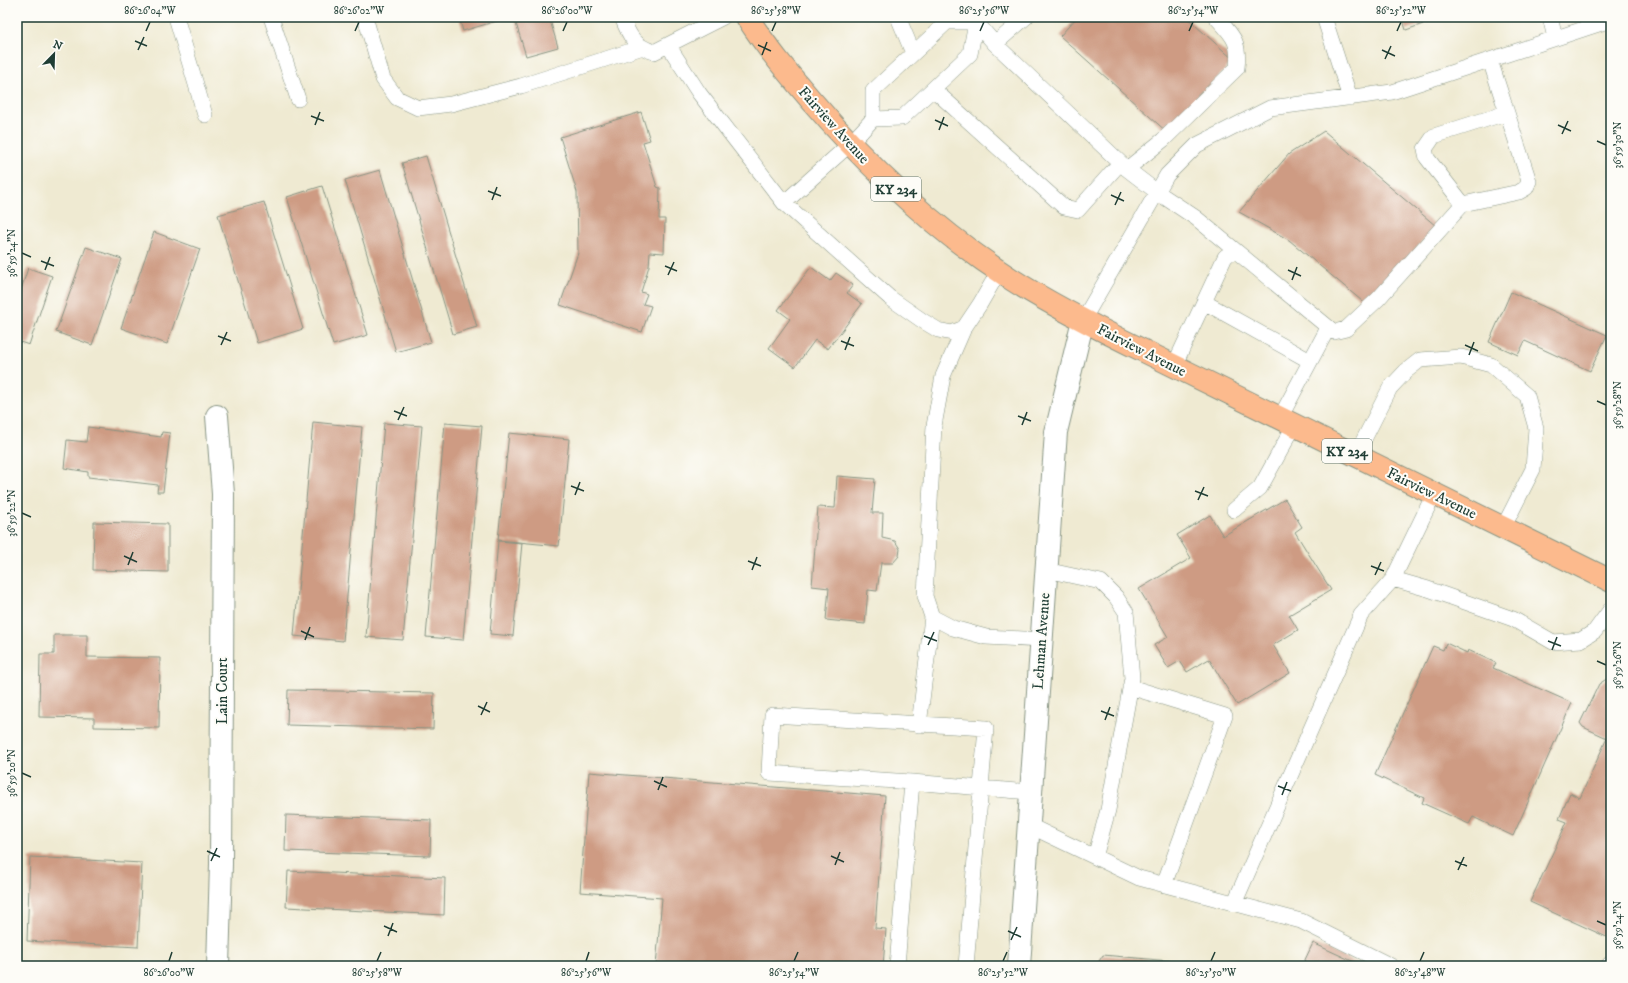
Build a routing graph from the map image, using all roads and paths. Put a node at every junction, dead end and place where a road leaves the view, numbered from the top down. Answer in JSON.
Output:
{"nodes":[{"id":1,"x":176,"y":17,"type":"edge"},
{"id":2,"x":271,"y":17,"type":"edge"},
{"id":3,"x":365,"y":17,"type":"edge"},
{"id":4,"x":622,"y":17,"type":"edge"},
{"id":5,"x":723,"y":17,"type":"edge"},
{"id":6,"x":747,"y":17,"type":"edge"},
{"id":7,"x":898,"y":17,"type":"edge"},
{"id":8,"x":1026,"y":17,"type":"edge"},
{"id":9,"x":1216,"y":17,"type":"edge"},
{"id":10,"x":1324,"y":17,"type":"edge"},
{"id":11,"x":1550,"y":17,"type":"edge"},
{"id":12,"x":975,"y":20,"type":"edge"},
{"id":13,"x":1610,"y":23,"type":"edge"},
{"id":14,"x":1555,"y":38,"type":"junction"},
{"id":15,"x":995,"y":44,"type":"junction"},
{"id":16,"x":668,"y":45,"type":"junction"},
{"id":17,"x":640,"y":48,"type":"junction"},
{"id":18,"x":914,"y":53,"type":"junction"},
{"id":19,"x":1490,"y":60,"type":"junction"},
{"id":20,"x":932,"y":89,"type":"junction"},
{"id":21,"x":1350,"y":98,"type":"junction"},
{"id":22,"x":298,"y":99,"type":"dead end"},
{"id":23,"x":1506,"y":113,"type":"junction"},
{"id":24,"x":205,"y":115,"type":"dead end"},
{"id":25,"x":873,"y":119,"type":"junction"},
{"id":26,"x":850,"y":144,"type":"junction"},
{"id":27,"x":1124,"y":166,"type":"junction"},
{"id":28,"x":1157,"y":192,"type":"junction"},
{"id":29,"x":784,"y":203,"type":"junction"},
{"id":30,"x":1463,"y":204,"type":"junction"},
{"id":31,"x":1233,"y":250,"type":"junction"},
{"id":32,"x":999,"y":271,"type":"junction"},
{"id":33,"x":1204,"y":302,"type":"junction"},
{"id":34,"x":1083,"y":320,"type":"junction"},
{"id":35,"x":964,"y":328,"type":"junction"},
{"id":36,"x":1328,"y":328,"type":"junction"},
{"id":37,"x":1310,"y":361,"type":"junction"},
{"id":38,"x":1174,"y":366,"type":"junction"},
{"id":39,"x":217,"y":416,"type":"dead end"},
{"id":40,"x":1287,"y":422,"type":"junction"},
{"id":41,"x":1356,"y":455,"type":"junction"},
{"id":42,"x":1434,"y":494,"type":"junction"},
{"id":43,"x":1234,"y":510,"type":"dead end"},
{"id":44,"x":1503,"y":528,"type":"junction"},
{"id":45,"x":1046,"y":570,"type":"junction"},
{"id":46,"x":1393,"y":579,"type":"junction"},
{"id":47,"x":1611,"y":581,"type":"edge"},
{"id":48,"x":1611,"y":609,"type":"edge"},
{"id":49,"x":932,"y":617,"type":"junction"},
{"id":50,"x":1041,"y":640,"type":"junction"},
{"id":51,"x":1130,"y":687,"type":"junction"},
{"id":52,"x":919,"y":725,"type":"junction"},
{"id":53,"x":912,"y":782,"type":"junction"},
{"id":54,"x":981,"y":788,"type":"junction"},
{"id":55,"x":1030,"y":792,"type":"junction"},
{"id":56,"x":1028,"y":825,"type":"junction"},
{"id":57,"x":1095,"y":857,"type":"junction"},
{"id":58,"x":1164,"y":885,"type":"junction"},
{"id":59,"x":1234,"y":904,"type":"junction"},
{"id":60,"x":1611,"y":963,"type":"edge"},
{"id":61,"x":218,"y":966,"type":"edge"},
{"id":62,"x":896,"y":966,"type":"edge"},
{"id":63,"x":966,"y":966,"type":"edge"},
{"id":64,"x":1019,"y":966,"type":"edge"},
{"id":65,"x":1391,"y":966,"type":"edge"},
{"id":66,"x":1608,"y":966,"type":"edge"}],
"edges":[{"from":1,"to":24,"type":"lane"},
{"from":2,"to":22,"type":"lane"},
{"from":3,"to":17,"type":"lane"},
{"from":4,"to":17,"type":"lane"},
{"from":5,"to":16,"type":"lane"},
{"from":6,"to":26,"type":"main road","name":"Fairview Avenue","number":"KY 234"},
{"from":7,"to":18,"type":"lane"},
{"from":8,"to":15,"type":"lane"},
{"from":9,"to":27,"type":"lane"},
{"from":10,"to":21,"type":"lane"},
{"from":11,"to":14,"type":"lane"},
{"from":12,"to":15,"type":"lane"},
{"from":12,"to":18,"type":"lane"},
{"from":12,"to":20,"type":"lane"},
{"from":13,"to":14,"type":"lane"},
{"from":14,"to":19,"type":"lane"},
{"from":15,"to":27,"type":"lane"},
{"from":16,"to":17,"type":"lane"},
{"from":16,"to":29,"type":"lane"},
{"from":18,"to":25,"type":"lane"},
{"from":19,"to":21,"type":"lane"},
{"from":19,"to":23,"type":"lane"},
{"from":20,"to":25,"type":"lane"},
{"from":20,"to":27,"type":"lane"},
{"from":21,"to":28,"type":"lane"},
{"from":23,"to":30,"type":"lane"},
{"from":23,"to":30,"type":"lane"},
{"from":25,"to":26,"type":"lane"},
{"from":26,"to":29,"type":"lane"},
{"from":26,"to":32,"type":"main road","name":"Fairview Avenue","number":"KY 234"},
{"from":27,"to":28,"type":"lane"},
{"from":28,"to":31,"type":"lane"},
{"from":28,"to":34,"type":"lane"},
{"from":29,"to":35,"type":"lane"},
{"from":30,"to":36,"type":"lane"},
{"from":31,"to":33,"type":"lane"},
{"from":31,"to":36,"type":"lane"},
{"from":32,"to":34,"type":"main road","name":"Fairview Avenue","number":"KY 234"},
{"from":32,"to":35,"type":"lane"},
{"from":33,"to":37,"type":"lane"},
{"from":33,"to":38,"type":"lane"},
{"from":34,"to":38,"type":"main road","name":"Fairview Avenue","number":"KY 234"},
{"from":34,"to":45,"type":"street","name":"Lehman Avenue"},
{"from":35,"to":49,"type":"lane"},
{"from":36,"to":37,"type":"lane"},
{"from":37,"to":40,"type":"lane"},
{"from":38,"to":40,"type":"main road","name":"Fairview Avenue","number":"KY 234"},
{"from":39,"to":61,"type":"street","name":"Lain Court"},
{"from":40,"to":41,"type":"main road","name":"Fairview Avenue","number":"KY 234"},
{"from":40,"to":43,"type":"lane"},
{"from":41,"to":42,"type":"main road","name":"Fairview Avenue","number":"KY 234"},
{"from":41,"to":44,"type":"lane"},
{"from":42,"to":44,"type":"main road","name":"Fairview Avenue","number":"KY 234"},
{"from":42,"to":46,"type":"lane"},
{"from":44,"to":47,"type":"main road","name":"Fairview Avenue","number":"KY 234"},
{"from":45,"to":50,"type":"street","name":"Lehman Avenue"},
{"from":45,"to":51,"type":"lane"},
{"from":46,"to":48,"type":"lane"},
{"from":46,"to":59,"type":"lane"},
{"from":49,"to":50,"type":"lane"},
{"from":49,"to":52,"type":"lane"},
{"from":50,"to":55,"type":"street","name":"Lehman Avenue"},
{"from":51,"to":57,"type":"lane"},
{"from":51,"to":58,"type":"lane"},
{"from":52,"to":53,"type":"lane"},
{"from":52,"to":54,"type":"lane"},
{"from":53,"to":54,"type":"lane"},
{"from":53,"to":62,"type":"lane"},
{"from":54,"to":55,"type":"lane"},
{"from":54,"to":63,"type":"lane"},
{"from":55,"to":56,"type":"street","name":"Lehman Avenue"},
{"from":56,"to":57,"type":"lane"},
{"from":56,"to":64,"type":"street","name":"Lehman Avenue"},
{"from":57,"to":58,"type":"lane"},
{"from":58,"to":59,"type":"lane"},
{"from":59,"to":65,"type":"lane"},
{"from":60,"to":66,"type":"lane"}]}
